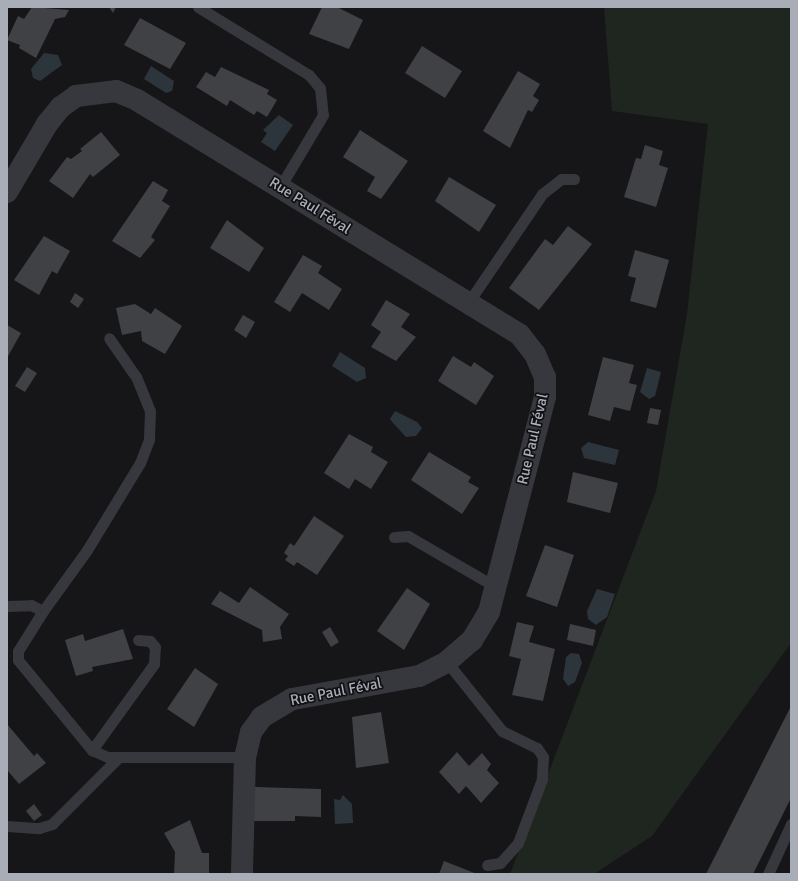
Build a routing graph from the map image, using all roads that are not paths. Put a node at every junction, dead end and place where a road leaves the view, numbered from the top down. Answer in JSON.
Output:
{"nodes":[{"id":1,"x":198,"y":7,"type":"edge"},
{"id":2,"x":574,"y":179,"type":"dead end"},
{"id":3,"x":280,"y":187,"type":"junction"},
{"id":4,"x":7,"y":192,"type":"edge"},
{"id":5,"x":468,"y":303,"type":"junction"},
{"id":6,"x":109,"y":338,"type":"dead end"},
{"id":7,"x":394,"y":537,"type":"dead end"},
{"id":8,"x":496,"y":587,"type":"junction"},
{"id":9,"x":7,"y":606,"type":"edge"},
{"id":10,"x":43,"y":611,"type":"junction"},
{"id":11,"x":138,"y":640,"type":"dead end"},
{"id":12,"x":447,"y":662,"type":"junction"},
{"id":13,"x":92,"y":750,"type":"junction"},
{"id":14,"x":245,"y":756,"type":"junction"},
{"id":15,"x":119,"y":757,"type":"junction"},
{"id":16,"x":791,"y":824,"type":"edge"},
{"id":17,"x":7,"y":826,"type":"edge"},
{"id":18,"x":487,"y":865,"type":"dead end"},
{"id":19,"x":242,"y":874,"type":"edge"},
{"id":20,"x":768,"y":874,"type":"edge"}],
"edges":[{"from":1,"to":3,"type":"lane"},
{"from":2,"to":5,"type":"lane"},
{"from":3,"to":4,"type":"street","name":"Rue Paul Féval"},
{"from":3,"to":5,"type":"street","name":"Rue Paul Féval"},
{"from":5,"to":8,"type":"street","name":"Rue Paul Féval"},
{"from":6,"to":10,"type":"lane"},
{"from":7,"to":8,"type":"lane"},
{"from":8,"to":12,"type":"street","name":"Rue Paul Féval"},
{"from":9,"to":10,"type":"lane"},
{"from":10,"to":13,"type":"lane"},
{"from":11,"to":13,"type":"lane"},
{"from":12,"to":14,"type":"street","name":"Rue Paul Féval"},
{"from":12,"to":18,"type":"lane"},
{"from":13,"to":15,"type":"lane"},
{"from":14,"to":15,"type":"lane"},
{"from":14,"to":19,"type":"street","name":"Rue Paul Féval"},
{"from":15,"to":17,"type":"lane"},
{"from":16,"to":20,"type":"lane"}]}
